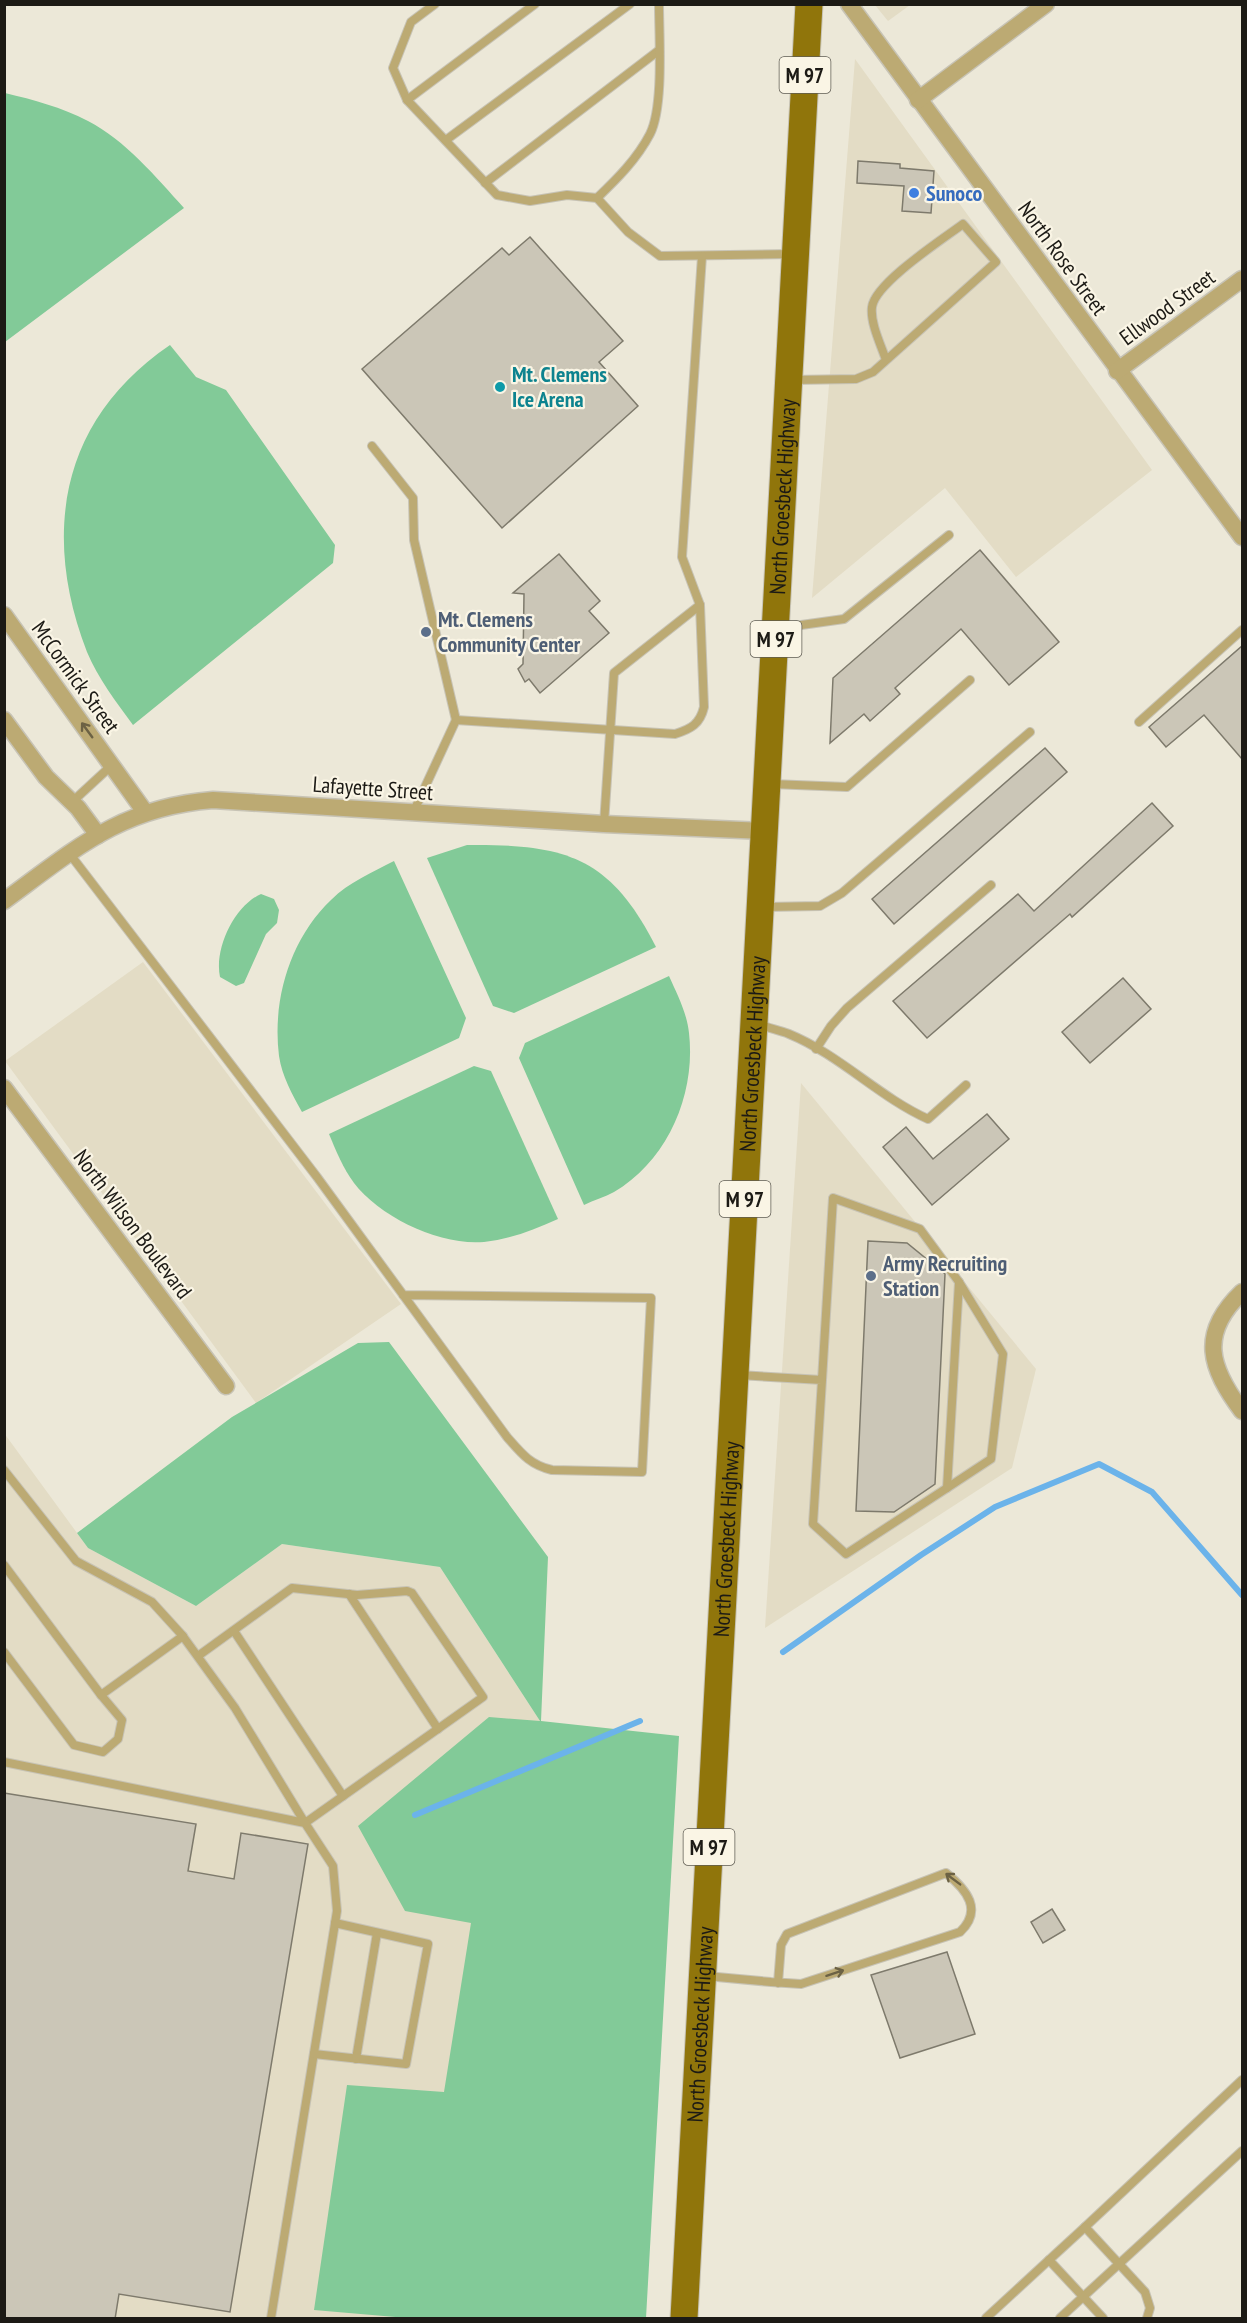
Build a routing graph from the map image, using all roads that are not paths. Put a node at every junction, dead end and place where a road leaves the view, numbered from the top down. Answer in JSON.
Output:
{"nodes":[{"id":1,"x":435,"y":4,"type":"edge"},
{"id":2,"x":535,"y":4,"type":"edge"},
{"id":3,"x":630,"y":4,"type":"edge"},
{"id":4,"x":659,"y":4,"type":"edge"},
{"id":5,"x":809,"y":4,"type":"edge"},
{"id":6,"x":849,"y":4,"type":"edge"},
{"id":7,"x":1046,"y":4,"type":"edge"},
{"id":8,"x":658,"y":51,"type":"junction"},
{"id":9,"x":407,"y":100,"type":"junction"},
{"id":10,"x":918,"y":100,"type":"junction"},
{"id":11,"x":446,"y":140,"type":"junction"},
{"id":12,"x":485,"y":183,"type":"junction"},
{"id":13,"x":597,"y":198,"type":"junction"},
{"id":14,"x":796,"y":254,"type":"junction"},
{"id":15,"x":702,"y":256,"type":"junction"},
{"id":16,"x":1242,"y":279,"type":"edge"},
{"id":17,"x":886,"y":360,"type":"junction"},
{"id":18,"x":1117,"y":371,"type":"junction"},
{"id":19,"x":789,"y":380,"type":"junction"},
{"id":20,"x":372,"y":446,"type":"dead end"},
{"id":21,"x":949,"y":535,"type":"dead end"},
{"id":22,"x":1242,"y":537,"type":"edge"},
{"id":23,"x":700,"y":604,"type":"junction"},
{"id":24,"x":4,"y":615,"type":"edge"},
{"id":25,"x":776,"y":628,"type":"junction"},
{"id":26,"x":1242,"y":630,"type":"edge"},
{"id":27,"x":970,"y":680,"type":"dead end"},
{"id":28,"x":4,"y":720,"type":"edge"},
{"id":29,"x":456,"y":720,"type":"junction"},
{"id":30,"x":1139,"y":722,"type":"dead end"},
{"id":31,"x":611,"y":731,"type":"junction"},
{"id":32,"x":1030,"y":732,"type":"dead end"},
{"id":33,"x":112,"y":765,"type":"junction"},
{"id":34,"x":768,"y":784,"type":"junction"},
{"id":35,"x":72,"y":802,"type":"junction"},
{"id":36,"x":145,"y":812,"type":"junction"},
{"id":37,"x":412,"y":813,"type":"junction"},
{"id":38,"x":604,"y":824,"type":"junction"},
{"id":39,"x":765,"y":831,"type":"junction"},
{"id":40,"x":98,"y":834,"type":"junction"},
{"id":41,"x":69,"y":853,"type":"junction"},
{"id":42,"x":991,"y":885,"type":"dead end"},
{"id":43,"x":4,"y":901,"type":"edge"},
{"id":44,"x":761,"y":908,"type":"junction"},
{"id":45,"x":755,"y":1023,"type":"junction"},
{"id":46,"x":816,"y":1049,"type":"junction"},
{"id":47,"x":966,"y":1085,"type":"dead end"},
{"id":48,"x":4,"y":1088,"type":"edge"},
{"id":49,"x":959,"y":1282,"type":"junction"},
{"id":50,"x":1242,"y":1292,"type":"edge"},
{"id":51,"x":403,"y":1294,"type":"junction"},
{"id":52,"x":735,"y":1375,"type":"junction"},
{"id":53,"x":822,"y":1380,"type":"junction"},
{"id":54,"x":226,"y":1386,"type":"dead end"},
{"id":55,"x":1242,"y":1411,"type":"edge"},
{"id":56,"x":4,"y":1470,"type":"edge"},
{"id":57,"x":947,"y":1488,"type":"junction"},
{"id":58,"x":4,"y":1565,"type":"edge"},
{"id":59,"x":349,"y":1594,"type":"junction"},
{"id":60,"x":234,"y":1630,"type":"junction"},
{"id":61,"x":183,"y":1636,"type":"junction"},
{"id":62,"x":4,"y":1652,"type":"edge"},
{"id":63,"x":198,"y":1656,"type":"junction"},
{"id":64,"x":101,"y":1695,"type":"junction"},
{"id":65,"x":438,"y":1728,"type":"junction"},
{"id":66,"x":4,"y":1762,"type":"edge"},
{"id":67,"x":343,"y":1796,"type":"junction"},
{"id":68,"x":304,"y":1823,"type":"junction"},
{"id":69,"x":335,"y":1923,"type":"junction"},
{"id":70,"x":377,"y":1933,"type":"junction"},
{"id":71,"x":702,"y":1976,"type":"junction"},
{"id":72,"x":778,"y":1983,"type":"junction"},
{"id":73,"x":314,"y":2054,"type":"junction"},
{"id":74,"x":356,"y":2059,"type":"junction"},
{"id":75,"x":1242,"y":2080,"type":"edge"},
{"id":76,"x":1242,"y":2151,"type":"edge"},
{"id":77,"x":1085,"y":2227,"type":"junction"},
{"id":78,"x":1049,"y":2260,"type":"junction"},
{"id":79,"x":1120,"y":2264,"type":"junction"},
{"id":80,"x":1083,"y":2297,"type":"junction"},
{"id":81,"x":271,"y":2319,"type":"edge"},
{"id":82,"x":684,"y":2319,"type":"edge"},
{"id":83,"x":986,"y":2319,"type":"edge"},
{"id":84,"x":1060,"y":2319,"type":"edge"},
{"id":85,"x":1103,"y":2319,"type":"edge"},
{"id":86,"x":1146,"y":2319,"type":"edge"}],
"edges":[{"from":1,"to":9,"type":"lane"},
{"from":2,"to":9,"type":"lane"},
{"from":3,"to":11,"type":"lane"},
{"from":4,"to":8,"type":"lane"},
{"from":5,"to":14,"type":"main road","name":"North Groesbeck Highway","number":"M 97"},
{"from":6,"to":10,"type":"street","name":"North Rose Street"},
{"from":7,"to":10,"type":"street"},
{"from":8,"to":12,"type":"lane"},
{"from":8,"to":13,"type":"lane"},
{"from":9,"to":11,"type":"lane"},
{"from":10,"to":18,"type":"street","name":"North Rose Street"},
{"from":11,"to":12,"type":"lane"},
{"from":12,"to":13,"type":"lane"},
{"from":13,"to":15,"type":"lane"},
{"from":14,"to":15,"type":"lane"},
{"from":14,"to":19,"type":"main road","name":"North Groesbeck Highway","number":"M 97"},
{"from":15,"to":23,"type":"lane"},
{"from":16,"to":18,"type":"street","name":"Ellwood Street"},
{"from":17,"to":17,"type":"lane"},
{"from":17,"to":19,"type":"lane"},
{"from":18,"to":22,"type":"street","name":"North Rose Street"},
{"from":19,"to":25,"type":"main road","name":"North Groesbeck Highway","number":"M 97"},
{"from":20,"to":29,"type":"lane"},
{"from":21,"to":25,"type":"lane"},
{"from":23,"to":31,"type":"lane"},
{"from":23,"to":31,"type":"lane"},
{"from":33,"to":24,"type":"street","name":"McCormick Street","one_way":true},
{"from":25,"to":34,"type":"main road","name":"North Groesbeck Highway","number":"M 97"},
{"from":26,"to":30,"type":"lane"},
{"from":27,"to":34,"type":"lane"},
{"from":28,"to":35,"type":"street"},
{"from":29,"to":31,"type":"lane"},
{"from":29,"to":37,"type":"lane"},
{"from":31,"to":38,"type":"lane"},
{"from":32,"to":44,"type":"lane"},
{"from":33,"to":35,"type":"lane","name":"McCormick Street"},
{"from":33,"to":36,"type":"street","name":"McCormick Street"},
{"from":34,"to":39,"type":"main road","name":"North Groesbeck Highway","number":"M 97"},
{"from":35,"to":40,"type":"street"},
{"from":36,"to":37,"type":"street","name":"Lafayette Street"},
{"from":36,"to":40,"type":"street","name":"Lafayette Street"},
{"from":37,"to":38,"type":"street","name":"Lafayette Street"},
{"from":38,"to":39,"type":"street","name":"Lafayette Street"},
{"from":39,"to":44,"type":"main road","name":"North Groesbeck Highway","number":"M 97"},
{"from":40,"to":41,"type":"street","name":"Lafayette Street"},
{"from":41,"to":43,"type":"street","name":"Lafayette Street"},
{"from":41,"to":51,"type":"lane"},
{"from":42,"to":46,"type":"lane"},
{"from":44,"to":45,"type":"main road","name":"North Groesbeck Highway","number":"M 97"},
{"from":45,"to":46,"type":"lane"},
{"from":45,"to":52,"type":"main road","name":"North Groesbeck Highway","number":"M 97"},
{"from":46,"to":47,"type":"lane"},
{"from":48,"to":54,"type":"street","name":"North Wilson Boulevard"},
{"from":49,"to":53,"type":"lane"},
{"from":49,"to":57,"type":"lane"},
{"from":49,"to":57,"type":"lane"},
{"from":50,"to":55,"type":"street"},
{"from":51,"to":51,"type":"lane"},
{"from":52,"to":53,"type":"lane"},
{"from":52,"to":71,"type":"main road","name":"North Groesbeck Highway","number":"M 97"},
{"from":53,"to":57,"type":"lane"},
{"from":56,"to":61,"type":"lane"},
{"from":58,"to":64,"type":"lane"},
{"from":59,"to":60,"type":"lane"},
{"from":59,"to":65,"type":"lane"},
{"from":59,"to":65,"type":"lane"},
{"from":60,"to":63,"type":"lane"},
{"from":60,"to":67,"type":"lane"},
{"from":61,"to":63,"type":"lane"},
{"from":61,"to":64,"type":"lane"},
{"from":62,"to":64,"type":"lane"},
{"from":63,"to":68,"type":"lane"},
{"from":65,"to":67,"type":"lane"},
{"from":66,"to":68,"type":"lane"},
{"from":67,"to":68,"type":"lane"},
{"from":68,"to":69,"type":"lane"},
{"from":69,"to":70,"type":"lane"},
{"from":69,"to":73,"type":"lane"},
{"from":70,"to":74,"type":"lane"},
{"from":70,"to":74,"type":"lane"},
{"from":71,"to":72,"type":"lane"},
{"from":71,"to":82,"type":"main road","name":"North Groesbeck Highway","number":"M 97"},
{"from":72,"to":72,"type":"lane","one_way":true},
{"from":73,"to":74,"type":"lane"},
{"from":73,"to":81,"type":"lane"},
{"from":75,"to":77,"type":"lane"},
{"from":76,"to":79,"type":"lane"},
{"from":77,"to":78,"type":"lane"},
{"from":77,"to":79,"type":"lane"},
{"from":78,"to":80,"type":"lane"},
{"from":78,"to":83,"type":"lane"},
{"from":79,"to":80,"type":"lane"},
{"from":79,"to":86,"type":"lane"},
{"from":80,"to":84,"type":"lane"},
{"from":80,"to":85,"type":"lane"}]}
